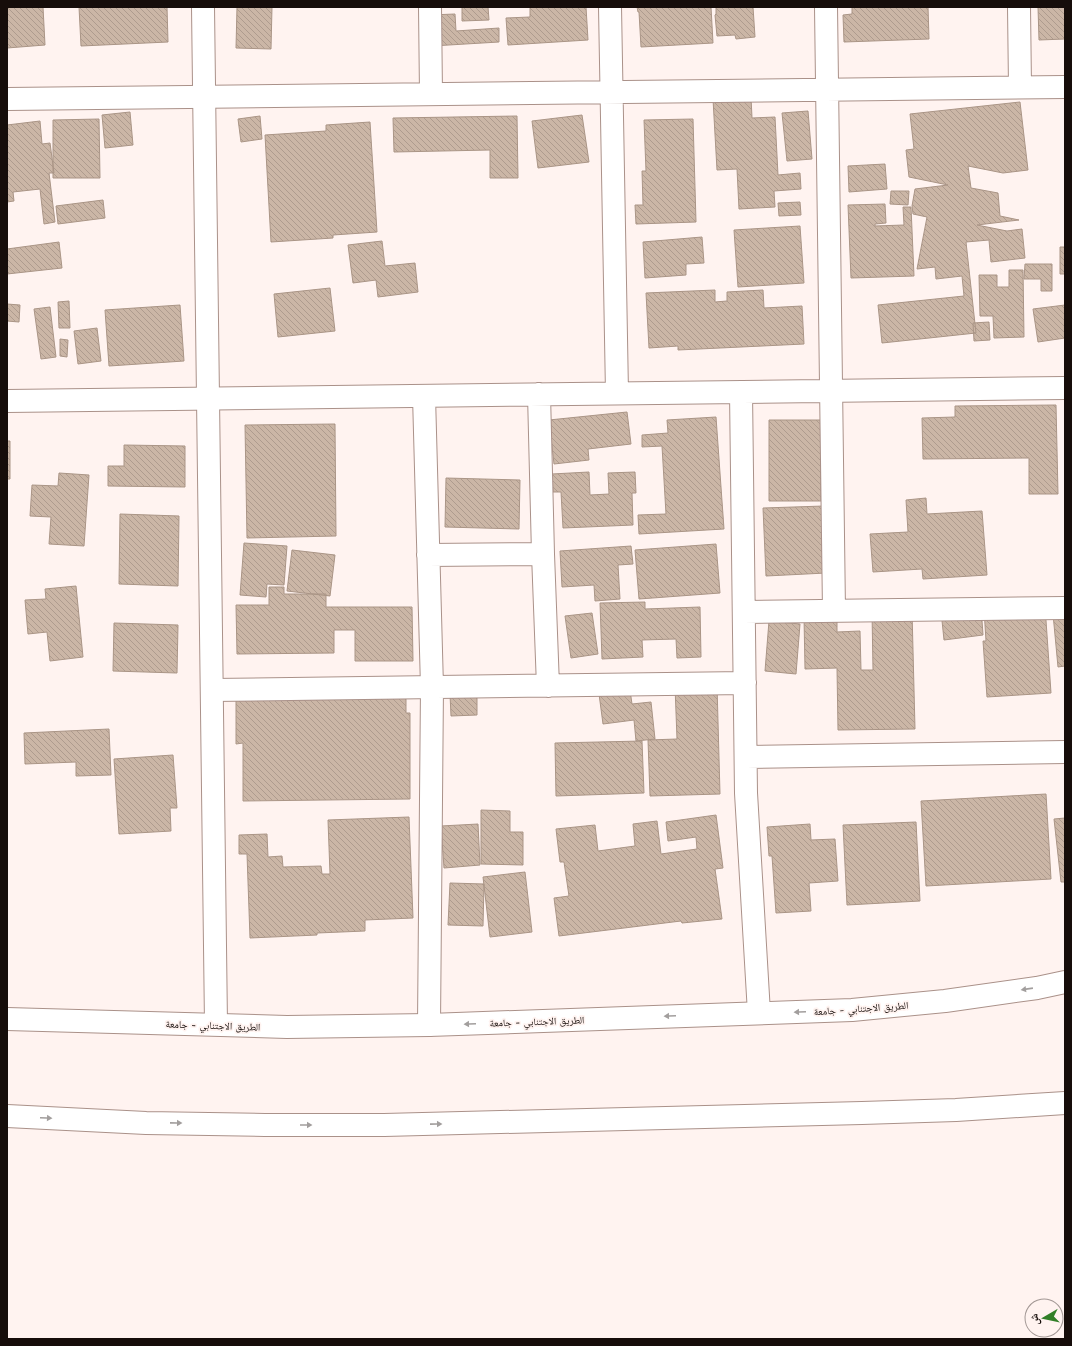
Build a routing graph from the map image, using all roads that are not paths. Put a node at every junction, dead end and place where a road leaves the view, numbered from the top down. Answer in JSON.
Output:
{"nodes":[{"id":1,"x":203,"y":7,"type":"edge"},
{"id":2,"x":430,"y":7,"type":"edge"},
{"id":3,"x":610,"y":7,"type":"edge"},
{"id":4,"x":826,"y":7,"type":"edge"},
{"id":5,"x":1020,"y":7,"type":"edge"},
{"id":6,"x":1020,"y":87,"type":"junction"},
{"id":7,"x":1065,"y":87,"type":"edge"},
{"id":8,"x":827,"y":89,"type":"junction"},
{"id":9,"x":611,"y":92,"type":"junction"},
{"id":10,"x":431,"y":94,"type":"junction"},
{"id":11,"x":204,"y":97,"type":"junction"},
{"id":12,"x":7,"y":99,"type":"edge"},
{"id":13,"x":1065,"y":388,"type":"edge"},
{"id":14,"x":831,"y":391,"type":"junction"},
{"id":15,"x":741,"y":392,"type":"junction"},
{"id":16,"x":617,"y":393,"type":"junction"},
{"id":17,"x":540,"y":394,"type":"junction"},
{"id":18,"x":424,"y":396,"type":"junction"},
{"id":19,"x":208,"y":398,"type":"junction"},
{"id":20,"x":7,"y":401,"type":"edge"},
{"id":21,"x":543,"y":554,"type":"junction"},
{"id":22,"x":428,"y":555,"type":"junction"},
{"id":23,"x":1065,"y":608,"type":"edge"},
{"id":24,"x":834,"y":611,"type":"junction"},
{"id":25,"x":744,"y":612,"type":"junction"},
{"id":26,"x":744,"y":683,"type":"junction"},
{"id":27,"x":548,"y":686,"type":"junction"},
{"id":28,"x":432,"y":687,"type":"junction"},
{"id":29,"x":212,"y":690,"type":"junction"},
{"id":30,"x":1065,"y":752,"type":"edge"},
{"id":31,"x":746,"y":757,"type":"junction"},
{"id":32,"x":1065,"y":982,"type":"edge"},
{"id":33,"x":759,"y":1013,"type":"junction"},
{"id":34,"x":7,"y":1020,"type":"edge"},
{"id":35,"x":216,"y":1024,"type":"junction"},
{"id":36,"x":429,"y":1025,"type":"junction"},
{"id":37,"x":1065,"y":1103,"type":"edge"},
{"id":38,"x":7,"y":1116,"type":"edge"}],
"edges":[{"from":1,"to":11,"type":"street"},
{"from":2,"to":10,"type":"street"},
{"from":3,"to":9,"type":"street"},
{"from":4,"to":8,"type":"street"},
{"from":5,"to":6,"type":"street"},
{"from":6,"to":7,"type":"street"},
{"from":6,"to":8,"type":"street"},
{"from":8,"to":9,"type":"street"},
{"from":8,"to":14,"type":"street"},
{"from":9,"to":10,"type":"street"},
{"from":9,"to":16,"type":"street"},
{"from":10,"to":11,"type":"street"},
{"from":11,"to":12,"type":"street"},
{"from":11,"to":19,"type":"street"},
{"from":13,"to":14,"type":"street"},
{"from":14,"to":15,"type":"street"},
{"from":14,"to":24,"type":"street"},
{"from":15,"to":16,"type":"street"},
{"from":15,"to":25,"type":"street"},
{"from":16,"to":17,"type":"street"},
{"from":17,"to":18,"type":"street"},
{"from":17,"to":21,"type":"street"},
{"from":18,"to":19,"type":"street"},
{"from":18,"to":22,"type":"street"},
{"from":19,"to":20,"type":"street"},
{"from":19,"to":29,"type":"street"},
{"from":21,"to":22,"type":"street"},
{"from":21,"to":27,"type":"street"},
{"from":22,"to":28,"type":"street"},
{"from":23,"to":24,"type":"street"},
{"from":24,"to":25,"type":"street"},
{"from":25,"to":26,"type":"street"},
{"from":26,"to":27,"type":"street"},
{"from":26,"to":31,"type":"street"},
{"from":27,"to":28,"type":"street"},
{"from":28,"to":29,"type":"street"},
{"from":28,"to":36,"type":"street"},
{"from":29,"to":35,"type":"street"},
{"from":30,"to":31,"type":"street"},
{"from":31,"to":33,"type":"street"},
{"from":32,"to":33,"type":"street","name":"الطريق الاجتنابي - جامعة","one_way":true},
{"from":33,"to":36,"type":"street","name":"الطريق الاجتنابي - جامعة","one_way":true},
{"from":34,"to":35,"type":"street","name":"الطريق الاجتنابي - جامعة"},
{"from":35,"to":36,"type":"street","name":"الطريق الاجتنابي - جامعة"},
{"from":38,"to":37,"type":"street","one_way":true}]}
